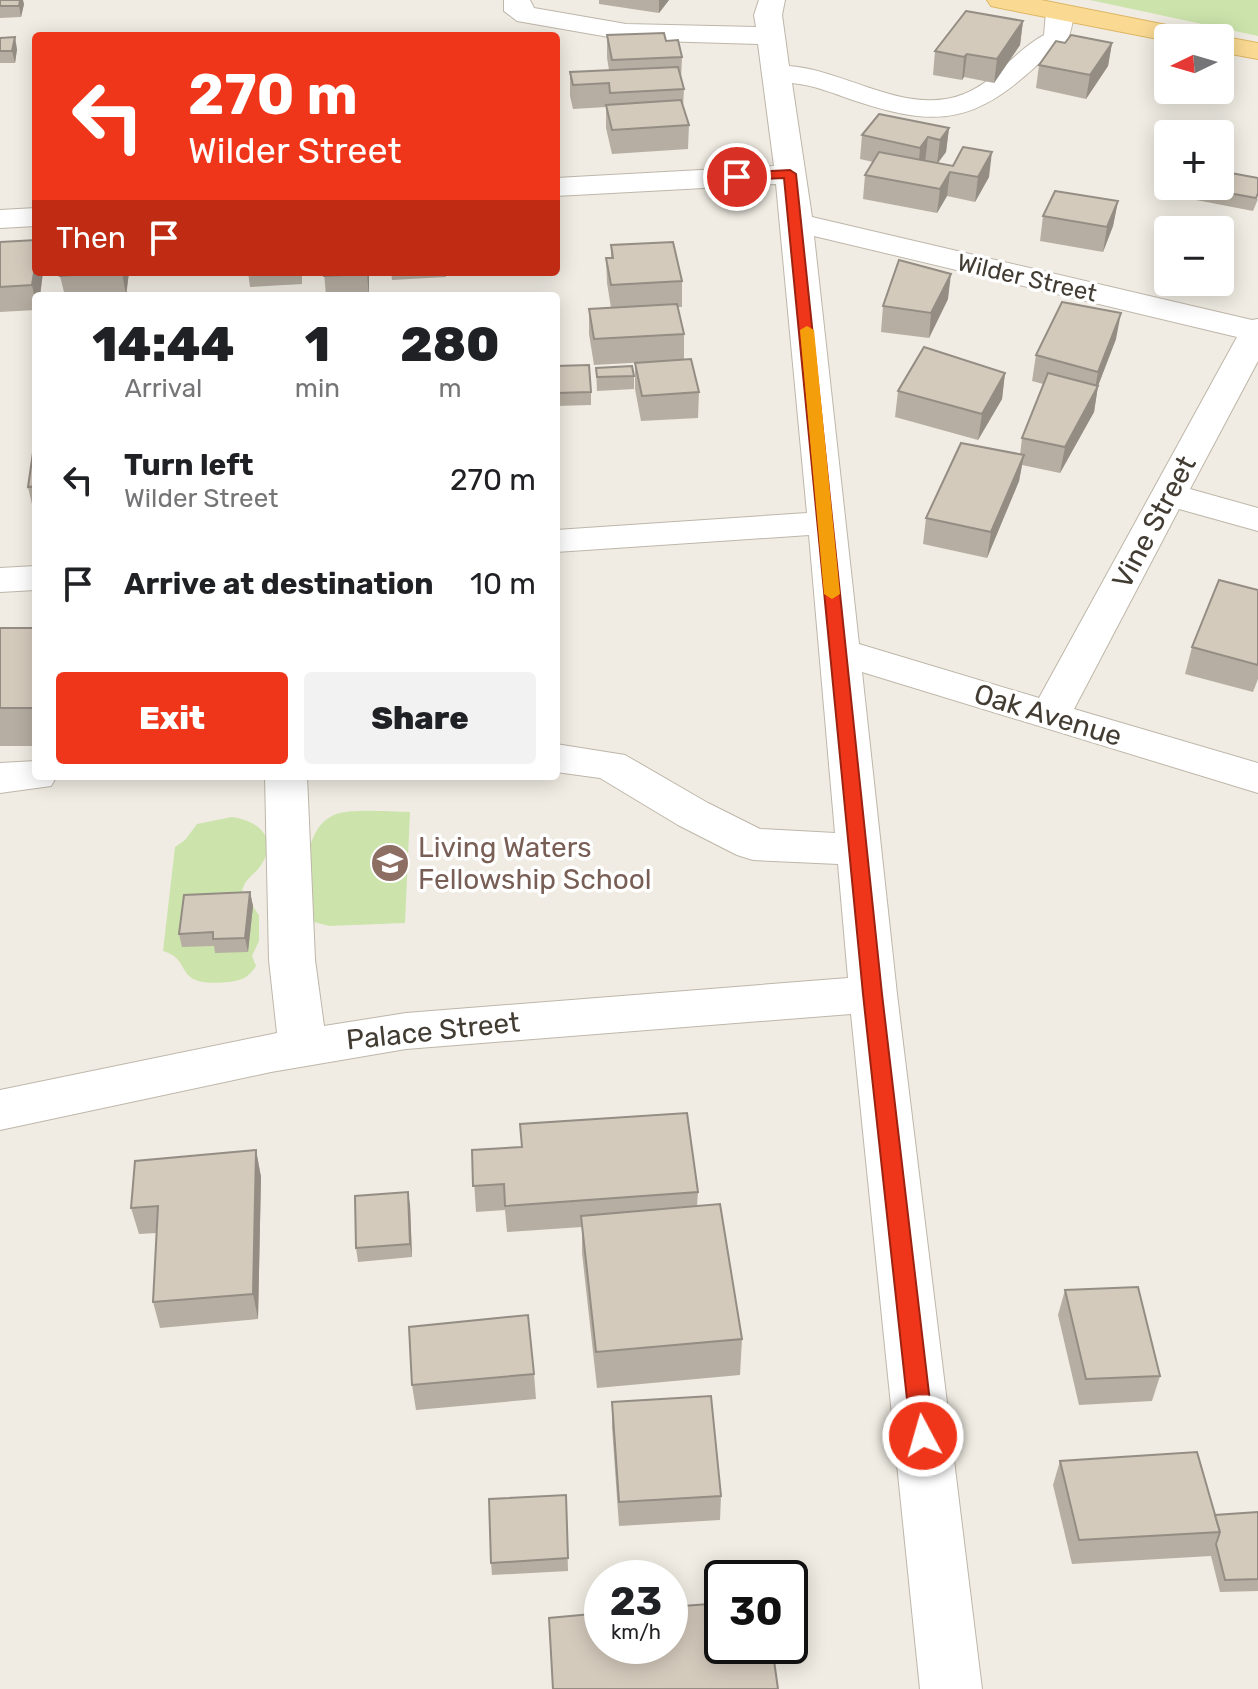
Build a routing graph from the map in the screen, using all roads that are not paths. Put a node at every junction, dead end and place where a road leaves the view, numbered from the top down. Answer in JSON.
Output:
{"nodes":[{"id":1,"x":517,"y":0,"type":"edge"},
{"id":2,"x":1000,"y":0,"type":"edge"},
{"id":3,"x":1060,"y":12,"type":"junction"},
{"id":4,"x":1154,"y":31,"type":"edge"},
{"id":5,"x":1234,"y":47,"type":"edge"},
{"id":6,"x":1258,"y":51,"type":"edge"},
{"id":7,"x":775,"y":52,"type":"edge"},
{"id":8,"x":790,"y":174,"type":"junction"},
{"id":9,"x":560,"y":187,"type":"edge"},
{"id":10,"x":32,"y":217,"type":"edge"},
{"id":11,"x":0,"y":219,"type":"edge"},
{"id":12,"x":797,"y":223,"type":"junction"},
{"id":13,"x":1257,"y":331,"type":"edge"},
{"id":14,"x":1169,"y":495,"type":"junction"},
{"id":15,"x":1258,"y":520,"type":"edge"},
{"id":16,"x":824,"y":523,"type":"junction"},
{"id":17,"x":560,"y":541,"type":"edge"},
{"id":18,"x":32,"y":578,"type":"edge"},
{"id":19,"x":0,"y":580,"type":"edge"},
{"id":20,"x":839,"y":652,"type":"junction"},
{"id":21,"x":1050,"y":715,"type":"junction"},
{"id":22,"x":560,"y":759,"type":"edge"},
{"id":23,"x":32,"y":776,"type":"edge"},
{"id":24,"x":0,"y":778,"type":"edge"},
{"id":25,"x":1258,"y":778,"type":"edge"},
{"id":26,"x":286,"y":780,"type":"edge"},
{"id":27,"x":859,"y":850,"type":"junction"},
{"id":28,"x":873,"y":994,"type":"junction"},
{"id":29,"x":303,"y":1047,"type":"junction"},
{"id":30,"x":0,"y":1110,"type":"edge"},
{"id":31,"x":951,"y":1689,"type":"edge"}],
"edges":[{"from":1,"to":7,"type":"street"},
{"from":2,"to":3,"type":"main road"},
{"from":3,"to":4,"type":"main road"},
{"from":3,"to":7,"type":"street"},
{"from":5,"to":6,"type":"main road"},
{"from":7,"to":8,"type":"street"},
{"from":8,"to":9,"type":"street"},
{"from":8,"to":12,"type":"street"},
{"from":10,"to":11,"type":"street"},
{"from":12,"to":13,"type":"street","name":"Wilder Street"},
{"from":12,"to":16,"type":"street"},
{"from":13,"to":14,"type":"street","name":"Vine Street"},
{"from":14,"to":15,"type":"street"},
{"from":14,"to":21,"type":"street","name":"Vine Street"},
{"from":16,"to":17,"type":"street"},
{"from":16,"to":20,"type":"street"},
{"from":18,"to":19,"type":"street"},
{"from":20,"to":21,"type":"street","name":"Oak Avenue"},
{"from":20,"to":27,"type":"street"},
{"from":21,"to":25,"type":"street","name":"Oak Avenue"},
{"from":22,"to":27,"type":"street"},
{"from":23,"to":24,"type":"street"},
{"from":26,"to":29,"type":"street"},
{"from":27,"to":28,"type":"street"},
{"from":28,"to":29,"type":"street","name":"Palace Street"},
{"from":28,"to":31,"type":"street"},
{"from":29,"to":30,"type":"street","name":"Palace Street"}]}
